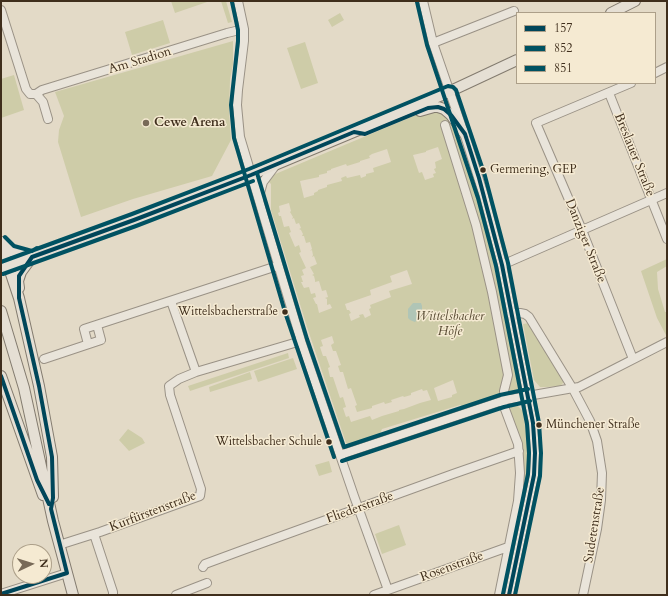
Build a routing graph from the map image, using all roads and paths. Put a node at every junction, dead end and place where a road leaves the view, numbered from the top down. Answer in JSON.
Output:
{"nodes":[{"id":1,"x":238,"y":1,"type":"edge"},
{"id":2,"x":423,"y":1,"type":"edge"},
{"id":3,"x":635,"y":1,"type":"edge"},
{"id":4,"x":1,"y":10,"type":"edge"},
{"id":5,"x":514,"y":10,"type":"dead end"},
{"id":6,"x":613,"y":12,"type":"edge"},
{"id":7,"x":244,"y":29,"type":"junction"},
{"id":8,"x":433,"y":43,"type":"junction"},
{"id":9,"x":516,"y":60,"type":"edge"},
{"id":10,"x":667,"y":67,"type":"edge"},
{"id":11,"x":656,"y":72,"type":"edge"},
{"id":12,"x":629,"y":84,"type":"edge"},
{"id":13,"x":450,"y":92,"type":"junction"},
{"id":14,"x":609,"y":93,"type":"junction"},
{"id":15,"x":36,"y":94,"type":"junction"},
{"id":16,"x":48,"y":119,"type":"dead end"},
{"id":17,"x":445,"y":125,"type":"dead end"},
{"id":18,"x":354,"y":132,"type":"junction"},
{"id":19,"x":465,"y":134,"type":"junction"},
{"id":20,"x":275,"y":165,"type":"junction"},
{"id":21,"x":251,"y":175,"type":"junction"},
{"id":22,"x":667,"y":193,"type":"edge"},
{"id":23,"x":651,"y":200,"type":"junction"},
{"id":24,"x":260,"y":204,"type":"junction"},
{"id":25,"x":582,"y":230,"type":"junction"},
{"id":26,"x":667,"y":239,"type":"edge"},
{"id":27,"x":1,"y":242,"type":"edge"},
{"id":28,"x":32,"y":257,"type":"junction"},
{"id":29,"x":502,"y":264,"type":"junction"},
{"id":30,"x":5,"y":266,"type":"edge"},
{"id":31,"x":277,"y":266,"type":"junction"},
{"id":32,"x":19,"y":298,"type":"junction"},
{"id":33,"x":172,"y":301,"type":"junction"},
{"id":34,"x":1,"y":311,"type":"edge"},
{"id":35,"x":511,"y":314,"type":"junction"},
{"id":36,"x":97,"y":325,"type":"junction"},
{"id":37,"x":301,"y":341,"type":"junction"},
{"id":38,"x":667,"y":342,"type":"edge"},
{"id":39,"x":88,"y":344,"type":"junction"},
{"id":40,"x":44,"y":359,"type":"dead end"},
{"id":41,"x":633,"y":359,"type":"junction"},
{"id":42,"x":196,"y":372,"type":"junction"},
{"id":43,"x":1,"y":376,"type":"edge"},
{"id":44,"x":573,"y":389,"type":"junction"},
{"id":45,"x":528,"y":395,"type":"junction"},
{"id":46,"x":503,"y":401,"type":"junction"},
{"id":47,"x":519,"y":451,"type":"junction"},
{"id":48,"x":340,"y":455,"type":"junction"},
{"id":49,"x":358,"y":508,"type":"junction"},
{"id":50,"x":51,"y":509,"type":"junction"},
{"id":51,"x":94,"y":534,"type":"junction"},
{"id":52,"x":59,"y":545,"type":"junction"},
{"id":53,"x":508,"y":547,"type":"junction"},
{"id":54,"x":203,"y":567,"type":"dead end"},
{"id":55,"x":66,"y":573,"type":"junction"},
{"id":56,"x":206,"y":583,"type":"dead end"},
{"id":57,"x":388,"y":590,"type":"junction"},
{"id":58,"x":1,"y":594,"type":"edge"},
{"id":59,"x":73,"y":595,"type":"edge"},
{"id":60,"x":113,"y":595,"type":"edge"},
{"id":61,"x":176,"y":595,"type":"edge"},
{"id":62,"x":374,"y":595,"type":"edge"},
{"id":63,"x":499,"y":595,"type":"edge"},
{"id":64,"x":509,"y":595,"type":"edge"},
{"id":65,"x":583,"y":595,"type":"edge"}],
"edges":[{"from":1,"to":7,"type":"street"},
{"from":2,"to":8,"type":"street"},
{"from":3,"to":6,"type":"main road"},
{"from":4,"to":15,"type":"street"},
{"from":5,"to":8,"type":"street"},
{"from":7,"to":15,"type":"street","name":"Am Stadion"},
{"from":7,"to":21,"type":"street"},
{"from":8,"to":13,"type":"street"},
{"from":9,"to":13,"type":"main road"},
{"from":10,"to":11,"type":"street"},
{"from":12,"to":14,"type":"street"},
{"from":13,"to":18,"type":"main road"},
{"from":13,"to":19,"type":"street"},
{"from":14,"to":23,"type":"street","name":"Breslauer Straße"},
{"from":14,"to":25,"type":"street","name":"Danziger Straße"},
{"from":15,"to":16,"type":"street"},
{"from":17,"to":46,"type":"street"},
{"from":18,"to":19,"type":"main road"},
{"from":18,"to":20,"type":"main road"},
{"from":19,"to":29,"type":"street"},
{"from":20,"to":21,"type":"main road"},
{"from":20,"to":24,"type":"street"},
{"from":21,"to":24,"type":"street"},
{"from":21,"to":28,"type":"main road"},
{"from":22,"to":23,"type":"street"},
{"from":23,"to":25,"type":"street"},
{"from":23,"to":26,"type":"street","name":"Breslauer Straße"},
{"from":24,"to":31,"type":"street"},
{"from":25,"to":29,"type":"street"},
{"from":25,"to":41,"type":"street","name":"Danziger Straße"},
{"from":27,"to":28,"type":"main road"},
{"from":27,"to":30,"type":"main road"},
{"from":28,"to":30,"type":"main road"},
{"from":28,"to":32,"type":"main road"},
{"from":29,"to":35,"type":"street"},
{"from":30,"to":32,"type":"main road"},
{"from":31,"to":33,"type":"street"},
{"from":31,"to":37,"type":"street"},
{"from":32,"to":50,"type":"main road"},
{"from":33,"to":36,"type":"street"},
{"from":33,"to":42,"type":"street"},
{"from":34,"to":50,"type":"main road"},
{"from":35,"to":44,"type":"street","name":"Sudetenstraße"},
{"from":35,"to":45,"type":"street"},
{"from":36,"to":39,"type":"street"},
{"from":36,"to":39,"type":"street"},
{"from":37,"to":42,"type":"street","name":"Kurfürstenstraße"},
{"from":37,"to":48,"type":"street"},
{"from":38,"to":41,"type":"street"},
{"from":39,"to":40,"type":"street"},
{"from":41,"to":44,"type":"street"},
{"from":42,"to":51,"type":"street","name":"Kurfürstenstraße"},
{"from":43,"to":50,"type":"main road"},
{"from":44,"to":45,"type":"street"},
{"from":44,"to":65,"type":"street","name":"Sudetenstraße"},
{"from":45,"to":46,"type":"street"},
{"from":45,"to":64,"type":"street"},
{"from":46,"to":47,"type":"street"},
{"from":46,"to":48,"type":"street"},
{"from":47,"to":49,"type":"street","name":"Fliederstraße"},
{"from":47,"to":53,"type":"street"},
{"from":48,"to":49,"type":"street"},
{"from":49,"to":54,"type":"street","name":"Fliederstraße"},
{"from":49,"to":57,"type":"street"},
{"from":50,"to":52,"type":"main road"},
{"from":51,"to":52,"type":"street","name":"Kurfürstenstraße"},
{"from":51,"to":60,"type":"street"},
{"from":52,"to":55,"type":"main road"},
{"from":53,"to":57,"type":"street","name":"Rosenstraße"},
{"from":53,"to":63,"type":"street"},
{"from":55,"to":58,"type":"street"},
{"from":55,"to":59,"type":"main road"},
{"from":56,"to":61,"type":"street"},
{"from":57,"to":62,"type":"street","name":"Rosenstraße"}]}
